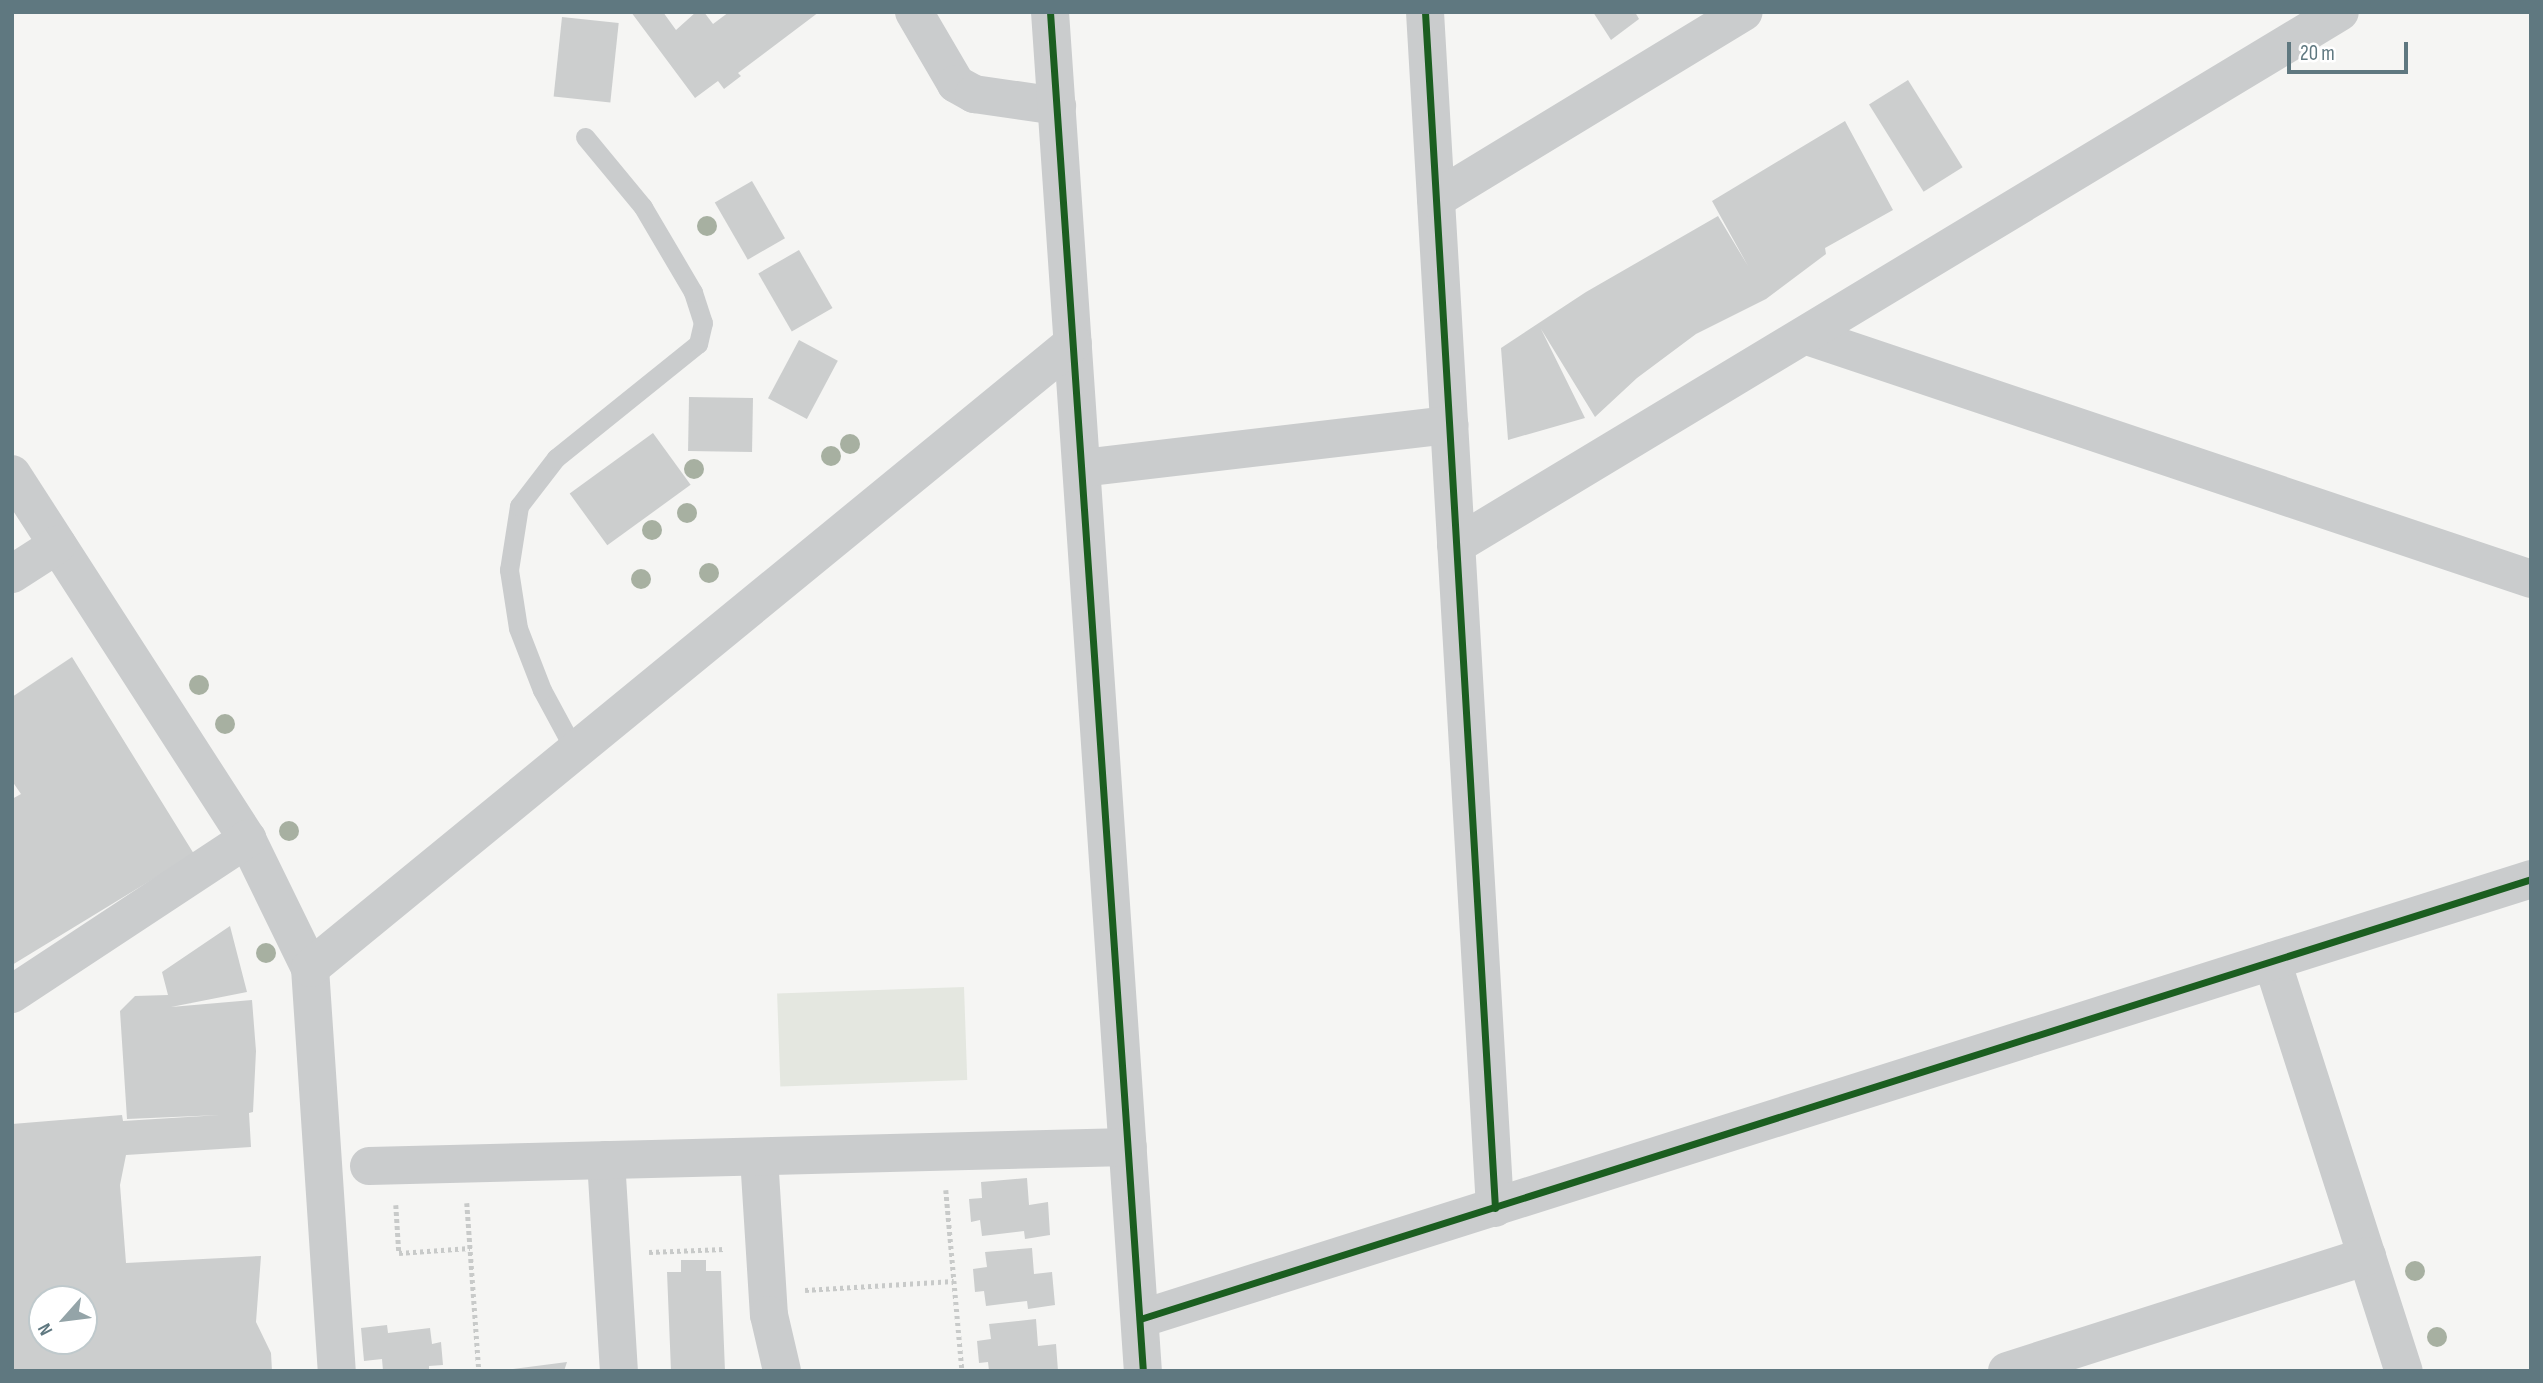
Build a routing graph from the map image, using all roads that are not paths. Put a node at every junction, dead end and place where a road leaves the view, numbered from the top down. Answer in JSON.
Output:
{"nodes":[{"id":1,"x":914,"y":12,"type":"edge"},
{"id":2,"x":1050,"y":12,"type":"edge"},
{"id":3,"x":1425,"y":12,"type":"edge"},
{"id":4,"x":1744,"y":12,"type":"edge"},
{"id":5,"x":2340,"y":12,"type":"edge"},
{"id":6,"x":1057,"y":106,"type":"junction"},
{"id":7,"x":585,"y":137,"type":"dead end"},
{"id":8,"x":1436,"y":199,"type":"junction"},
{"id":9,"x":1808,"y":336,"type":"junction"},
{"id":10,"x":1073,"y":343,"type":"junction"},
{"id":11,"x":1449,"y":425,"type":"junction"},
{"id":12,"x":1082,"y":468,"type":"junction"},
{"id":13,"x":12,"y":474,"type":"edge"},
{"id":14,"x":57,"y":545,"type":"junction"},
{"id":15,"x":1456,"y":545,"type":"junction"},
{"id":16,"x":12,"y":574,"type":"edge"},
{"id":17,"x":2531,"y":579,"type":"edge"},
{"id":18,"x":575,"y":751,"type":"junction"},
{"id":19,"x":247,"y":839,"type":"junction"},
{"id":20,"x":2531,"y":879,"type":"edge"},
{"id":21,"x":2272,"y":961,"type":"junction"},
{"id":22,"x":310,"y":968,"type":"junction"},
{"id":23,"x":12,"y":994,"type":"edge"},
{"id":24,"x":1128,"y":1147,"type":"junction"},
{"id":25,"x":759,"y":1157,"type":"junction"},
{"id":26,"x":606,"y":1160,"type":"junction"},
{"id":27,"x":381,"y":1166,"type":"road end"},
{"id":28,"x":1495,"y":1208,"type":"junction"},
{"id":29,"x":2367,"y":1255,"type":"junction"},
{"id":30,"x":1140,"y":1319,"type":"junction"},
{"id":31,"x":337,"y":1371,"type":"edge"},
{"id":32,"x":619,"y":1371,"type":"edge"},
{"id":33,"x":782,"y":1371,"type":"edge"},
{"id":34,"x":1143,"y":1371,"type":"edge"},
{"id":35,"x":2007,"y":1371,"type":"edge"},
{"id":36,"x":2404,"y":1371,"type":"edge"}],
"edges":[{"from":1,"to":6,"type":"street"},
{"from":2,"to":6,"type":"street"},
{"from":3,"to":8,"type":"street"},
{"from":4,"to":8,"type":"street"},
{"from":5,"to":9,"type":"street"},
{"from":6,"to":10,"type":"street"},
{"from":7,"to":18,"type":"lane"},
{"from":8,"to":11,"type":"street"},
{"from":9,"to":15,"type":"street"},
{"from":9,"to":17,"type":"street"},
{"from":10,"to":12,"type":"street"},
{"from":10,"to":18,"type":"street"},
{"from":11,"to":12,"type":"street"},
{"from":11,"to":15,"type":"street"},
{"from":12,"to":24,"type":"street"},
{"from":13,"to":14,"type":"street"},
{"from":14,"to":16,"type":"street"},
{"from":14,"to":19,"type":"street"},
{"from":15,"to":28,"type":"street"},
{"from":18,"to":22,"type":"street"},
{"from":19,"to":22,"type":"street"},
{"from":19,"to":23,"type":"street"},
{"from":20,"to":21,"type":"street"},
{"from":21,"to":28,"type":"street"},
{"from":21,"to":29,"type":"street"},
{"from":22,"to":31,"type":"street"},
{"from":24,"to":25,"type":"street"},
{"from":24,"to":30,"type":"street"},
{"from":25,"to":26,"type":"street"},
{"from":25,"to":33,"type":"street"},
{"from":26,"to":27,"type":"street"},
{"from":26,"to":32,"type":"street"},
{"from":28,"to":30,"type":"street"},
{"from":29,"to":35,"type":"street"},
{"from":29,"to":36,"type":"street"},
{"from":30,"to":34,"type":"street"}]}
